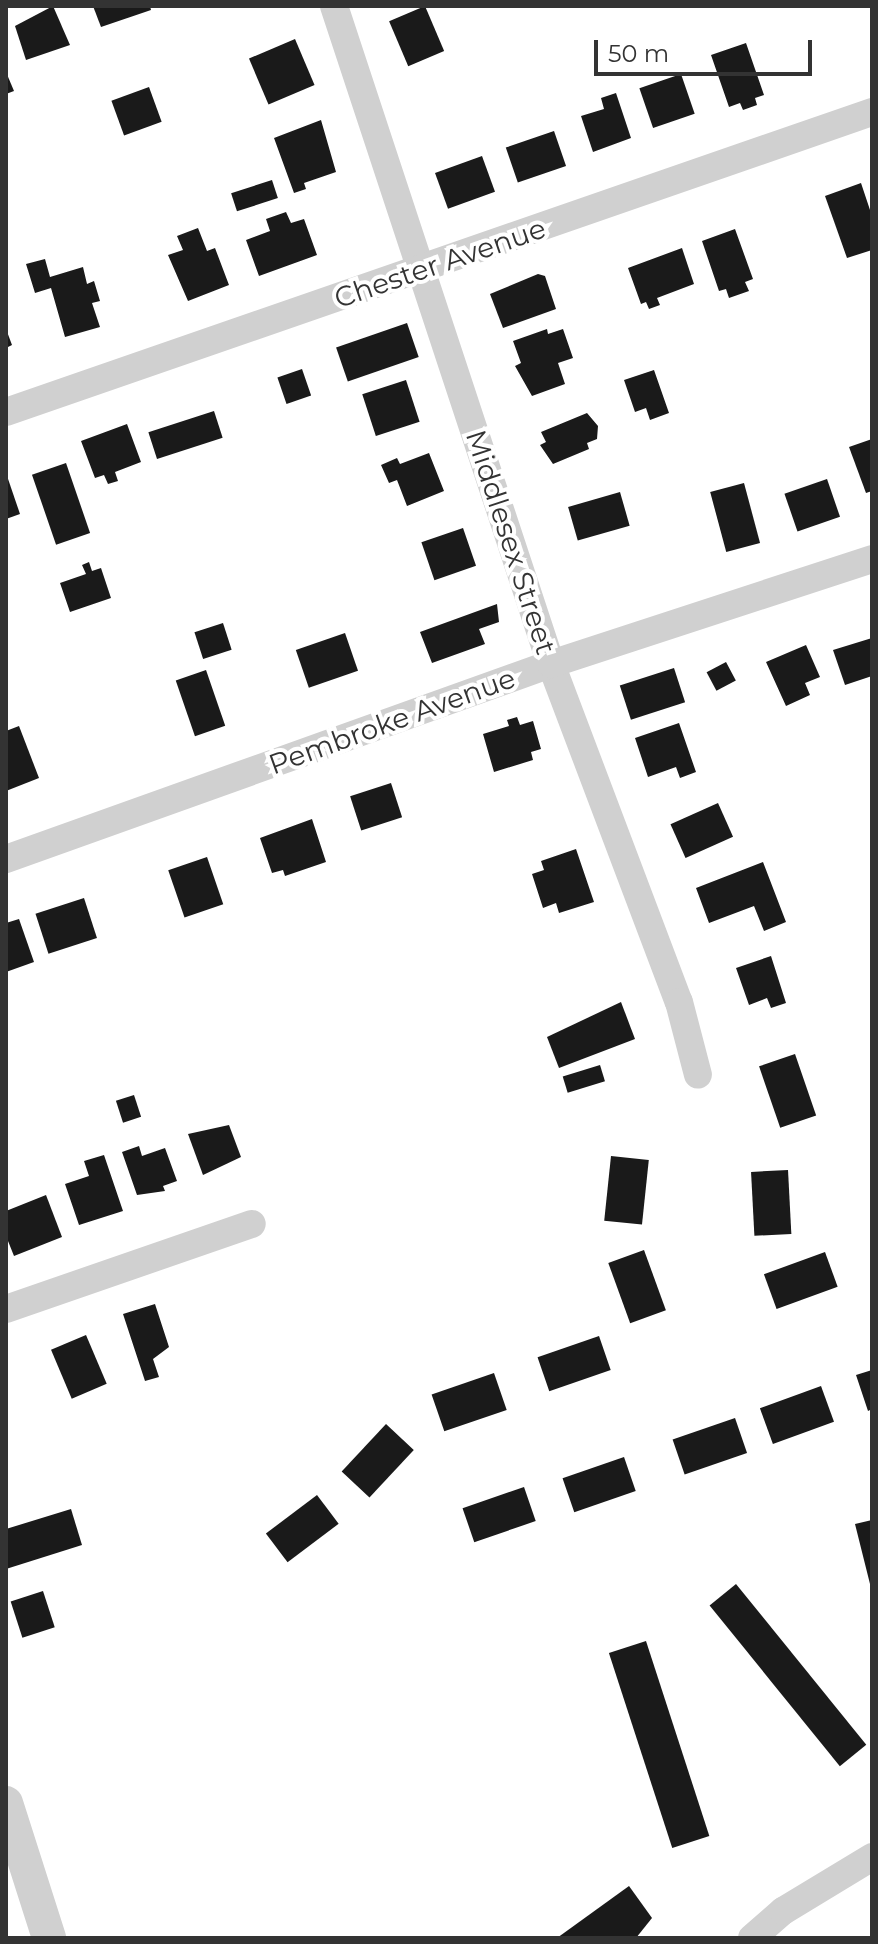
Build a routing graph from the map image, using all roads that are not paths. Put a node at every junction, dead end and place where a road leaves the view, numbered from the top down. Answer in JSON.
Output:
{"nodes":[{"id":1,"x":334,"y":6,"type":"edge"},
{"id":2,"x":872,"y":112,"type":"edge"},
{"id":3,"x":423,"y":270,"type":"junction"},
{"id":4,"x":6,"y":412,"type":"edge"},
{"id":5,"x":872,"y":559,"type":"edge"},
{"id":6,"x":551,"y":664,"type":"junction"},
{"id":7,"x":6,"y":859,"type":"edge"},
{"id":8,"x":698,"y":1075,"type":"dead end"},
{"id":9,"x":252,"y":1224,"type":"dead end"},
{"id":10,"x":6,"y":1309,"type":"edge"},
{"id":11,"x":6,"y":1803,"type":"edge"},
{"id":12,"x":872,"y":1857,"type":"edge"},
{"id":13,"x":49,"y":1938,"type":"edge"},
{"id":14,"x":752,"y":1938,"type":"edge"}],
"edges":[{"from":1,"to":3,"type":"street","name":"Middlesex Street"},
{"from":2,"to":3,"type":"street","name":"Chester Avenue"},
{"from":3,"to":4,"type":"street","name":"Chester Avenue"},
{"from":3,"to":6,"type":"street","name":"Middlesex Street"},
{"from":5,"to":6,"type":"street","name":"Pembroke Avenue"},
{"from":6,"to":7,"type":"street","name":"Pembroke Avenue"},
{"from":6,"to":8,"type":"street","name":"Middlesex Street"},
{"from":9,"to":10,"type":"street"},
{"from":11,"to":13,"type":"street"},
{"from":12,"to":14,"type":"street"}]}
